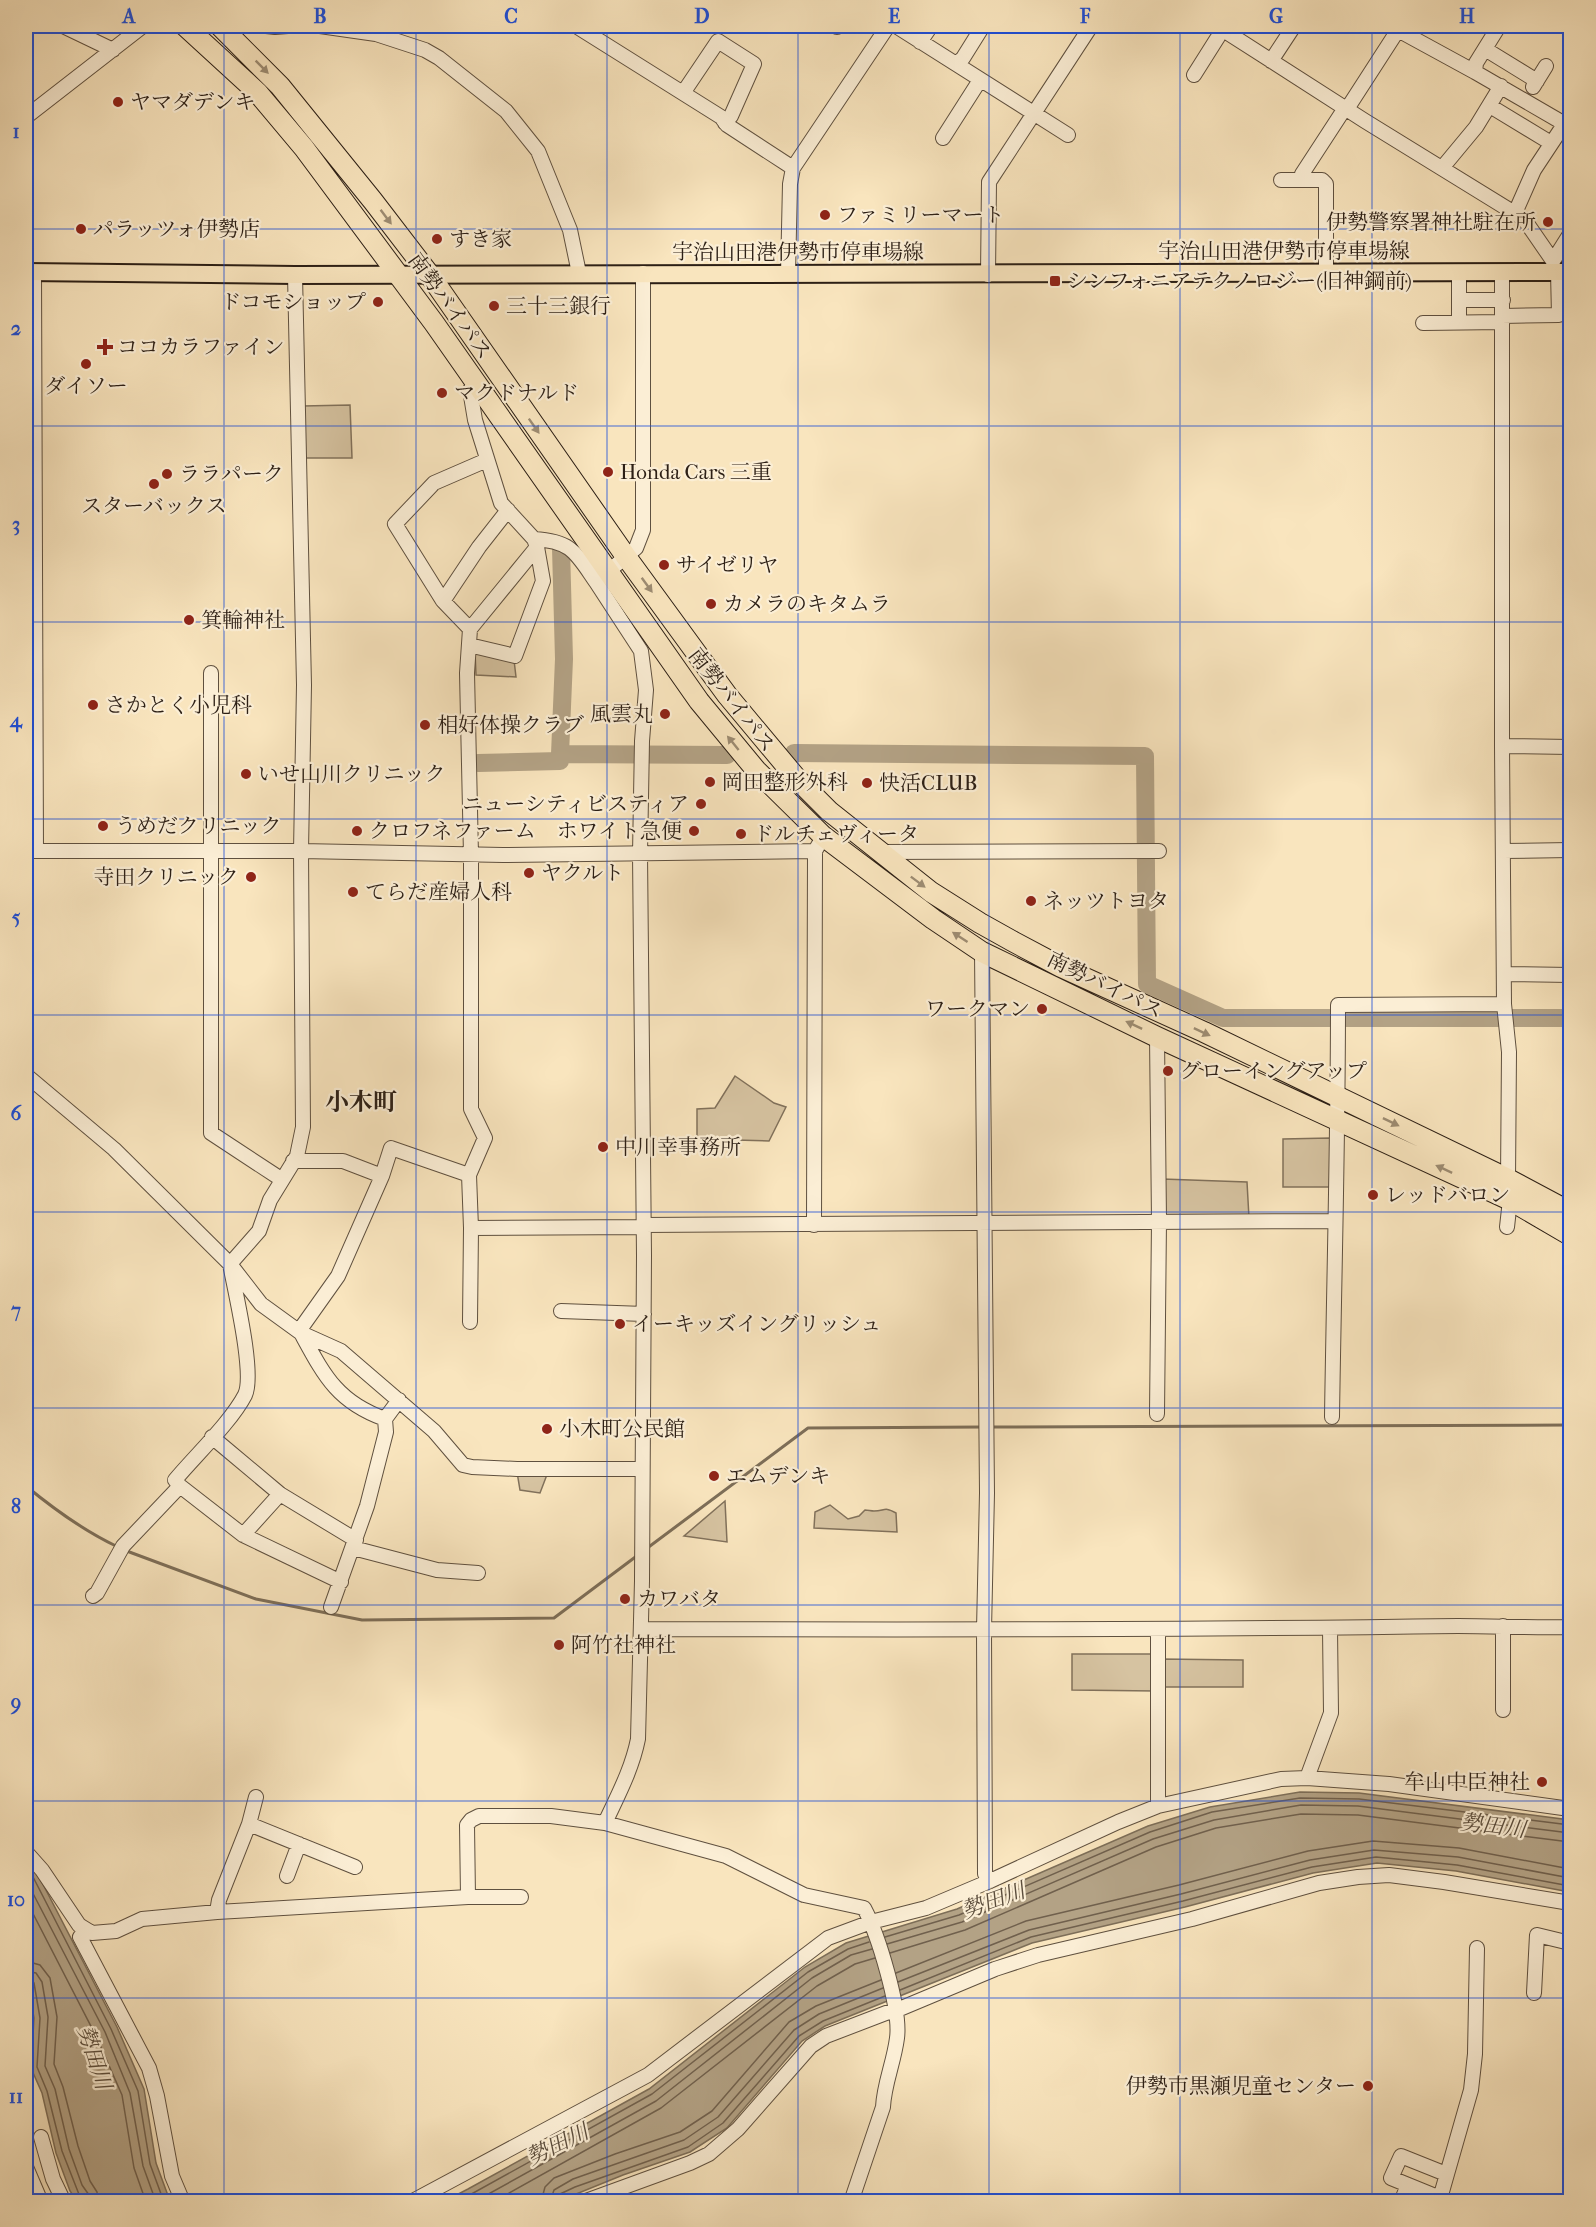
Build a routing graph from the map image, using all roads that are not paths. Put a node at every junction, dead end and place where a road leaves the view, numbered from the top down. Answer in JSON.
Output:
{"nodes":[{"id":1,"x":63,"y":26,"type":"edge"},
{"id":2,"x":143,"y":26,"type":"edge"},
{"id":3,"x":185,"y":26,"type":"edge"},
{"id":4,"x":220,"y":26,"type":"edge"},
{"id":5,"x":266,"y":26,"type":"edge"},
{"id":6,"x":288,"y":26,"type":"edge"},
{"id":7,"x":321,"y":26,"type":"edge"},
{"id":8,"x":576,"y":26,"type":"edge"},
{"id":9,"x":888,"y":26,"type":"edge"},
{"id":10,"x":896,"y":26,"type":"edge"},
{"id":11,"x":930,"y":26,"type":"edge"},
{"id":12,"x":983,"y":26,"type":"edge"},
{"id":13,"x":1091,"y":26,"type":"edge"},
{"id":14,"x":1218,"y":26,"type":"edge"},
{"id":15,"x":1294,"y":26,"type":"edge"},
{"id":16,"x":1499,"y":26,"type":"edge"},
{"id":17,"x":378,"y":30,"type":"edge"},
{"id":18,"x":920,"y":42,"type":"junction"},
{"id":19,"x":1485,"y":49,"type":"junction"},
{"id":20,"x":113,"y":50,"type":"junction"},
{"id":21,"x":1271,"y":61,"type":"junction"},
{"id":22,"x":956,"y":64,"type":"junction"},
{"id":23,"x":1546,"y":66,"type":"dead end"},
{"id":24,"x":1475,"y":72,"type":"junction"},
{"id":25,"x":1194,"y":75,"type":"dead end"},
{"id":26,"x":980,"y":80,"type":"junction"},
{"id":27,"x":1537,"y":81,"type":"junction"},
{"id":28,"x":1502,"y":86,"type":"junction"},
{"id":29,"x":683,"y":93,"type":"junction"},
{"id":30,"x":1526,"y":99,"type":"junction"},
{"id":31,"x":1490,"y":106,"type":"junction"},
{"id":32,"x":1346,"y":108,"type":"junction"},
{"id":33,"x":1035,"y":112,"type":"junction"},
{"id":34,"x":26,"y":117,"type":"edge"},
{"id":35,"x":725,"y":123,"type":"junction"},
{"id":36,"x":1568,"y":125,"type":"edge"},
{"id":37,"x":1068,"y":135,"type":"dead end"},
{"id":38,"x":942,"y":138,"type":"dead end"},
{"id":39,"x":1551,"y":143,"type":"junction"},
{"id":40,"x":793,"y":168,"type":"junction"},
{"id":41,"x":1442,"y":168,"type":"junction"},
{"id":42,"x":1302,"y":179,"type":"junction"},
{"id":43,"x":1281,"y":180,"type":"dead end"},
{"id":44,"x":1515,"y":213,"type":"junction"},
{"id":45,"x":1570,"y":234,"type":"edge"},
{"id":46,"x":1559,"y":270,"type":"edge"},
{"id":47,"x":30,"y":272,"type":"edge"},
{"id":48,"x":1502,"y":272,"type":"junction"},
{"id":49,"x":579,"y":273,"type":"junction"},
{"id":50,"x":643,"y":273,"type":"junction"},
{"id":51,"x":1326,"y":273,"type":"junction"},
{"id":52,"x":429,"y":274,"type":"junction"},
{"id":53,"x":788,"y":274,"type":"junction"},
{"id":54,"x":295,"y":275,"type":"junction"},
{"id":55,"x":399,"y":275,"type":"junction"},
{"id":56,"x":988,"y":275,"type":"junction"},
{"id":57,"x":1459,"y":280,"type":"dead end"},
{"id":58,"x":1459,"y":300,"type":"junction"},
{"id":59,"x":1503,"y":300,"type":"junction"},
{"id":60,"x":1564,"y":304,"type":"edge"},
{"id":61,"x":1502,"y":319,"type":"junction"},
{"id":62,"x":1423,"y":323,"type":"dead end"},
{"id":63,"x":1459,"y":323,"type":"junction"},
{"id":64,"x":470,"y":390,"type":"dead end"},
{"id":65,"x":487,"y":460,"type":"junction"},
{"id":66,"x":508,"y":510,"type":"junction"},
{"id":67,"x":535,"y":543,"type":"junction"},
{"id":68,"x":627,"y":558,"type":"junction"},
{"id":69,"x":602,"y":577,"type":"junction"},
{"id":70,"x":442,"y":601,"type":"junction"},
{"id":71,"x":470,"y":629,"type":"junction"},
{"id":72,"x":469,"y":645,"type":"junction"},
{"id":73,"x":211,"y":673,"type":"dead end"},
{"id":74,"x":1502,"y":746,"type":"junction"},
{"id":75,"x":1570,"y":747,"type":"edge"},
{"id":76,"x":819,"y":844,"type":"junction"},
{"id":77,"x":31,"y":850,"type":"edge"},
{"id":78,"x":1570,"y":850,"type":"edge"},
{"id":79,"x":301,"y":851,"type":"junction"},
{"id":80,"x":1159,"y":851,"type":"dead end"},
{"id":81,"x":1503,"y":851,"type":"junction"},
{"id":82,"x":211,"y":852,"type":"junction"},
{"id":83,"x":879,"y":852,"type":"junction"},
{"id":84,"x":471,"y":855,"type":"junction"},
{"id":85,"x":640,"y":855,"type":"junction"},
{"id":86,"x":982,"y":952,"type":"junction"},
{"id":87,"x":1504,"y":974,"type":"junction"},
{"id":88,"x":1570,"y":975,"type":"edge"},
{"id":89,"x":1504,"y":1004,"type":"junction"},
{"id":90,"x":1157,"y":1037,"type":"junction"},
{"id":91,"x":26,"y":1075,"type":"edge"},
{"id":92,"x":1338,"y":1097,"type":"junction"},
{"id":93,"x":1336,"y":1119,"type":"junction"},
{"id":94,"x":293,"y":1161,"type":"junction"},
{"id":95,"x":470,"y":1175,"type":"junction"},
{"id":96,"x":382,"y":1176,"type":"junction"},
{"id":97,"x":281,"y":1179,"type":"junction"},
{"id":98,"x":1508,"y":1179,"type":"junction"},
{"id":99,"x":1510,"y":1200,"type":"junction"},
{"id":100,"x":1570,"y":1212,"type":"edge"},
{"id":101,"x":1160,"y":1221,"type":"junction"},
{"id":102,"x":1334,"y":1221,"type":"junction"},
{"id":103,"x":984,"y":1223,"type":"junction"},
{"id":104,"x":814,"y":1225,"type":"junction"},
{"id":105,"x":643,"y":1226,"type":"junction"},
{"id":106,"x":1507,"y":1227,"type":"dead end"},
{"id":107,"x":471,"y":1228,"type":"junction"},
{"id":108,"x":1570,"y":1235,"type":"edge"},
{"id":109,"x":230,"y":1264,"type":"junction"},
{"id":110,"x":561,"y":1311,"type":"dead end"},
{"id":111,"x":644,"y":1314,"type":"junction"},
{"id":112,"x":470,"y":1322,"type":"dead end"},
{"id":113,"x":300,"y":1332,"type":"junction"},
{"id":114,"x":399,"y":1400,"type":"junction"},
{"id":115,"x":1157,"y":1414,"type":"dead end"},
{"id":116,"x":1332,"y":1417,"type":"dead end"},
{"id":117,"x":385,"y":1419,"type":"junction"},
{"id":118,"x":212,"y":1437,"type":"junction"},
{"id":119,"x":642,"y":1468,"type":"junction"},
{"id":120,"x":180,"y":1486,"type":"junction"},
{"id":121,"x":280,"y":1494,"type":"junction"},
{"id":122,"x":243,"y":1535,"type":"junction"},
{"id":123,"x":354,"y":1544,"type":"junction"},
{"id":124,"x":478,"y":1572,"type":"dead end"},
{"id":125,"x":341,"y":1582,"type":"junction"},
{"id":126,"x":93,"y":1596,"type":"dead end"},
{"id":127,"x":331,"y":1607,"type":"dead end"},
{"id":128,"x":1503,"y":1626,"type":"junction"},
{"id":129,"x":1570,"y":1627,"type":"edge"},
{"id":130,"x":641,"y":1629,"type":"junction"},
{"id":131,"x":1158,"y":1629,"type":"junction"},
{"id":132,"x":1330,"y":1629,"type":"junction"},
{"id":133,"x":984,"y":1630,"type":"junction"},
{"id":134,"x":1503,"y":1710,"type":"dead end"},
{"id":135,"x":1307,"y":1778,"type":"junction"},
{"id":136,"x":256,"y":1797,"type":"dead end"},
{"id":137,"x":1158,"y":1806,"type":"junction"},
{"id":138,"x":1570,"y":1809,"type":"edge"},
{"id":139,"x":605,"y":1822,"type":"junction"},
{"id":140,"x":249,"y":1824,"type":"junction"},
{"id":141,"x":299,"y":1844,"type":"junction"},
{"id":142,"x":26,"y":1852,"type":"edge"},
{"id":143,"x":355,"y":1866,"type":"dead end"},
{"id":144,"x":287,"y":1876,"type":"dead end"},
{"id":145,"x":990,"y":1881,"type":"junction"},
{"id":146,"x":521,"y":1897,"type":"dead end"},
{"id":147,"x":468,"y":1898,"type":"junction"},
{"id":148,"x":1570,"y":1903,"type":"edge"},
{"id":149,"x":217,"y":1912,"type":"junction"},
{"id":150,"x":872,"y":1923,"type":"junction"},
{"id":151,"x":85,"y":1930,"type":"junction"},
{"id":152,"x":1570,"y":1943,"type":"edge"},
{"id":153,"x":1477,"y":1948,"type":"dead end"},
{"id":154,"x":1534,"y":1993,"type":"dead end"},
{"id":155,"x":897,"y":2010,"type":"junction"},
{"id":156,"x":41,"y":2137,"type":"dead end"},
{"id":157,"x":26,"y":2167,"type":"edge"},
{"id":158,"x":1446,"y":2175,"type":"junction"},
{"id":159,"x":1408,"y":2185,"type":"junction"},
{"id":160,"x":1439,"y":2200,"type":"edge"},
{"id":161,"x":41,"y":2202,"type":"edge"},
{"id":162,"x":64,"y":2202,"type":"edge"},
{"id":163,"x":183,"y":2202,"type":"edge"},
{"id":164,"x":411,"y":2202,"type":"edge"},
{"id":165,"x":583,"y":2202,"type":"edge"},
{"id":166,"x":851,"y":2202,"type":"edge"},
{"id":167,"x":1401,"y":2202,"type":"edge"}],
"edges":[{"from":1,"to":20,"type":"street"},
{"from":2,"to":20,"type":"street"},
{"from":3,"to":55,"type":"highway","name":"南勢バイパス"},
{"from":4,"to":52,"type":"highway","name":"南勢バイパス","one_way":true},
{"from":5,"to":6,"type":"street"},
{"from":7,"to":17,"type":"street"},
{"from":8,"to":29,"type":"street"},
{"from":9,"to":40,"type":"street"},
{"from":10,"to":18,"type":"street"},
{"from":11,"to":18,"type":"street"},
{"from":12,"to":22,"type":"street"},
{"from":13,"to":33,"type":"street"},
{"from":14,"to":21,"type":"street"},
{"from":14,"to":25,"type":"street"},
{"from":15,"to":21,"type":"street"},
{"from":16,"to":19,"type":"street"},
{"from":17,"to":49,"type":"street"},
{"from":18,"to":22,"type":"street"},
{"from":19,"to":24,"type":"street"},
{"from":19,"to":27,"type":"street"},
{"from":20,"to":34,"type":"street"},
{"from":21,"to":32,"type":"street"},
{"from":22,"to":26,"type":"street"},
{"from":23,"to":27,"type":"street"},
{"from":24,"to":28,"type":"street"},
{"from":24,"to":32,"type":"street"},
{"from":26,"to":33,"type":"street"},
{"from":26,"to":38,"type":"street"},
{"from":27,"to":30,"type":"street"},
{"from":28,"to":30,"type":"street"},
{"from":28,"to":31,"type":"street"},
{"from":29,"to":35,"type":"street"},
{"from":29,"to":35,"type":"street"},
{"from":30,"to":36,"type":"street"},
{"from":31,"to":39,"type":"street"},
{"from":31,"to":41,"type":"street"},
{"from":32,"to":41,"type":"street"},
{"from":32,"to":42,"type":"street"},
{"from":33,"to":37,"type":"street"},
{"from":33,"to":56,"type":"street"},
{"from":35,"to":40,"type":"street"},
{"from":36,"to":39,"type":"street"},
{"from":39,"to":44,"type":"street"},
{"from":40,"to":53,"type":"street"},
{"from":41,"to":44,"type":"street"},
{"from":42,"to":43,"type":"street"},
{"from":42,"to":51,"type":"street"},
{"from":44,"to":46,"type":"street"},
{"from":45,"to":46,"type":"street"},
{"from":46,"to":48,"type":"main road","name":"宇治山田港伊勢市停車場線"},
{"from":46,"to":60,"type":"street"},
{"from":47,"to":54,"type":"main road","name":"宇治山田港伊勢市停車場線"},
{"from":47,"to":77,"type":"street"},
{"from":48,"to":51,"type":"main road","name":"宇治山田港伊勢市停車場線"},
{"from":48,"to":59,"type":"street"},
{"from":49,"to":50,"type":"main road","name":"宇治山田港伊勢市停車場線"},
{"from":49,"to":52,"type":"main road","name":"宇治山田港伊勢市停車場線"},
{"from":50,"to":53,"type":"main road","name":"宇治山田港伊勢市停車場線"},
{"from":50,"to":68,"type":"street"},
{"from":51,"to":56,"type":"main road","name":"宇治山田港伊勢市停車場線"},
{"from":52,"to":55,"type":"main road","name":"宇治山田港伊勢市停車場線"},
{"from":52,"to":68,"type":"highway","name":"南勢バイパス","one_way":true},
{"from":53,"to":56,"type":"main road","name":"宇治山田港伊勢市停車場線"},
{"from":54,"to":55,"type":"main road","name":"宇治山田港伊勢市停車場線"},
{"from":54,"to":79,"type":"street"},
{"from":55,"to":69,"type":"highway","name":"南勢バイパス"},
{"from":57,"to":58,"type":"street"},
{"from":58,"to":59,"type":"street"},
{"from":58,"to":63,"type":"street"},
{"from":59,"to":61,"type":"street"},
{"from":60,"to":61,"type":"street"},
{"from":61,"to":63,"type":"street"},
{"from":61,"to":74,"type":"street"},
{"from":62,"to":63,"type":"street"},
{"from":64,"to":65,"type":"street"},
{"from":65,"to":66,"type":"street"},
{"from":65,"to":70,"type":"street"},
{"from":66,"to":67,"type":"street"},
{"from":66,"to":70,"type":"street"},
{"from":67,"to":69,"type":"street"},
{"from":67,"to":71,"type":"street"},
{"from":67,"to":72,"type":"street"},
{"from":68,"to":69,"type":"street"},
{"from":68,"to":83,"type":"highway","name":"南勢バイパス","one_way":true},
{"from":76,"to":69,"type":"highway","name":"南勢バイパス","one_way":true},
{"from":69,"to":85,"type":"street"},
{"from":70,"to":71,"type":"street"},
{"from":71,"to":72,"type":"street"},
{"from":72,"to":84,"type":"street"},
{"from":73,"to":82,"type":"street"},
{"from":74,"to":75,"type":"street"},
{"from":74,"to":81,"type":"street"},
{"from":76,"to":85,"type":"street"},
{"from":86,"to":76,"type":"highway","name":"南勢バイパス","one_way":true},
{"from":76,"to":104,"type":"street"},
{"from":77,"to":82,"type":"street"},
{"from":78,"to":81,"type":"street"},
{"from":79,"to":82,"type":"street"},
{"from":79,"to":84,"type":"street"},
{"from":79,"to":94,"type":"street"},
{"from":80,"to":83,"type":"street"},
{"from":81,"to":87,"type":"street"},
{"from":82,"to":97,"type":"street"},
{"from":83,"to":92,"type":"highway","name":"南勢バイパス","one_way":true},
{"from":84,"to":85,"type":"street"},
{"from":84,"to":95,"type":"street"},
{"from":85,"to":105,"type":"street"},
{"from":90,"to":86,"type":"highway","name":"南勢バイパス","one_way":true},
{"from":86,"to":103,"type":"street"},
{"from":87,"to":88,"type":"street"},
{"from":87,"to":89,"type":"street"},
{"from":89,"to":92,"type":"street"},
{"from":89,"to":98,"type":"street"},
{"from":90,"to":93,"type":"highway","name":"南勢バイパス"},
{"from":90,"to":101,"type":"street"},
{"from":91,"to":109,"type":"street"},
{"from":92,"to":93,"type":"street"},
{"from":92,"to":98,"type":"highway","name":"南勢バイパス","one_way":true},
{"from":99,"to":93,"type":"highway","name":"南勢バイパス","one_way":true},
{"from":93,"to":102,"type":"street"},
{"from":94,"to":96,"type":"street"},
{"from":94,"to":97,"type":"street"},
{"from":95,"to":96,"type":"street"},
{"from":95,"to":107,"type":"street"},
{"from":96,"to":113,"type":"street"},
{"from":97,"to":109,"type":"street"},
{"from":98,"to":100,"type":"highway","name":"南勢バイパス"},
{"from":99,"to":106,"type":"street"},
{"from":99,"to":108,"type":"highway","name":"南勢バイパス"},
{"from":101,"to":102,"type":"street"},
{"from":101,"to":103,"type":"street"},
{"from":101,"to":115,"type":"street"},
{"from":102,"to":116,"type":"street"},
{"from":103,"to":104,"type":"street"},
{"from":103,"to":133,"type":"street"},
{"from":104,"to":105,"type":"street"},
{"from":105,"to":107,"type":"street"},
{"from":105,"to":111,"type":"street"},
{"from":107,"to":112,"type":"street"},
{"from":109,"to":113,"type":"street"},
{"from":109,"to":118,"type":"street"},
{"from":110,"to":111,"type":"street"},
{"from":111,"to":119,"type":"street"},
{"from":113,"to":114,"type":"street"},
{"from":113,"to":117,"type":"street"},
{"from":114,"to":117,"type":"street"},
{"from":114,"to":119,"type":"street"},
{"from":117,"to":123,"type":"street"},
{"from":118,"to":120,"type":"street"},
{"from":118,"to":121,"type":"street"},
{"from":119,"to":130,"type":"street"},
{"from":120,"to":122,"type":"street"},
{"from":120,"to":126,"type":"street"},
{"from":121,"to":122,"type":"street"},
{"from":121,"to":123,"type":"street"},
{"from":122,"to":125,"type":"street"},
{"from":123,"to":124,"type":"street"},
{"from":123,"to":125,"type":"street"},
{"from":125,"to":127,"type":"street"},
{"from":128,"to":129,"type":"street"},
{"from":128,"to":132,"type":"street"},
{"from":128,"to":134,"type":"street"},
{"from":130,"to":133,"type":"street"},
{"from":130,"to":139,"type":"street"},
{"from":131,"to":132,"type":"street"},
{"from":131,"to":133,"type":"street"},
{"from":131,"to":137,"type":"street"},
{"from":132,"to":135,"type":"street"},
{"from":133,"to":145,"type":"street"},
{"from":135,"to":137,"type":"street"},
{"from":135,"to":138,"type":"street"},
{"from":136,"to":140,"type":"street"},
{"from":137,"to":145,"type":"street"},
{"from":139,"to":147,"type":"street"},
{"from":139,"to":150,"type":"street"},
{"from":140,"to":141,"type":"street"},
{"from":140,"to":149,"type":"street"},
{"from":141,"to":143,"type":"street"},
{"from":141,"to":144,"type":"street"},
{"from":142,"to":151,"type":"street"},
{"from":145,"to":150,"type":"street"},
{"from":146,"to":147,"type":"street"},
{"from":147,"to":149,"type":"street"},
{"from":148,"to":155,"type":"street"},
{"from":149,"to":151,"type":"street"},
{"from":150,"to":155,"type":"street"},
{"from":150,"to":164,"type":"street"},
{"from":151,"to":163,"type":"street"},
{"from":152,"to":154,"type":"street"},
{"from":153,"to":158,"type":"street"},
{"from":155,"to":165,"type":"street"},
{"from":155,"to":166,"type":"street"},
{"from":156,"to":162,"type":"street"},
{"from":157,"to":161,"type":"street"},
{"from":158,"to":159,"type":"street"},
{"from":158,"to":160,"type":"street"},
{"from":159,"to":160,"type":"street"},
{"from":159,"to":167,"type":"street"}]}
